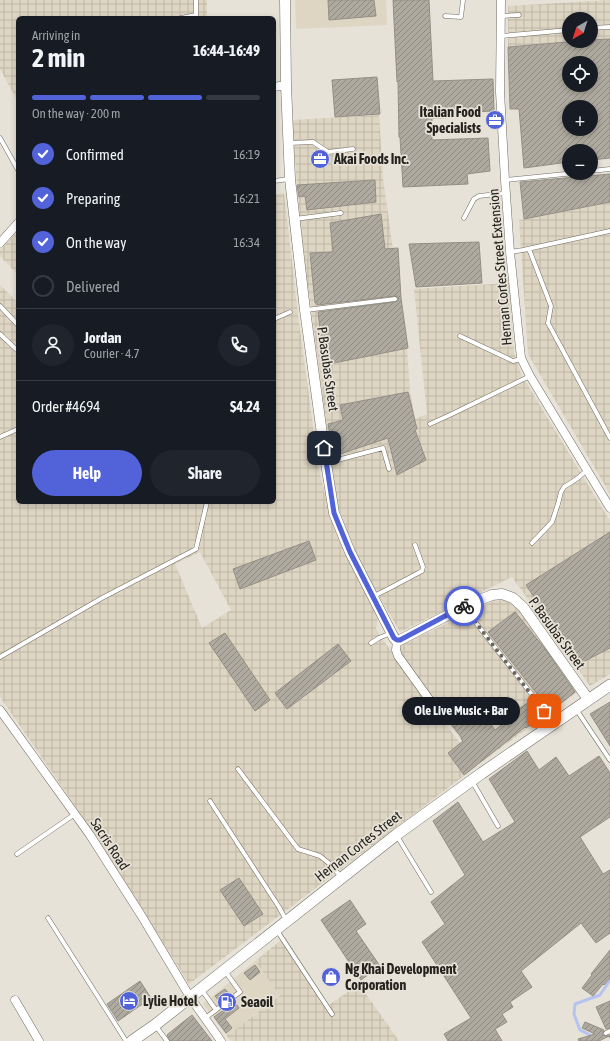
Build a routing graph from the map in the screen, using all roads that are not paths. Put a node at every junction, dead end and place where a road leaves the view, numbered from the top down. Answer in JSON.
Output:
{"nodes":[{"id":1,"x":196,"y":0,"type":"edge"},
{"id":2,"x":286,"y":0,"type":"edge"},
{"id":3,"x":463,"y":0,"type":"edge"},
{"id":4,"x":501,"y":0,"type":"edge"},
{"id":5,"x":519,"y":15,"type":"dead end"},
{"id":6,"x":196,"y":16,"type":"edge"},
{"id":7,"x":445,"y":16,"type":"dead end"},
{"id":8,"x":500,"y":16,"type":"junction"},
{"id":9,"x":610,"y":27,"type":"edge"},
{"id":10,"x":598,"y":28,"type":"edge"},
{"id":11,"x":562,"y":31,"type":"edge"},
{"id":12,"x":500,"y":36,"type":"junction"},
{"id":13,"x":286,"y":85,"type":"junction"},
{"id":14,"x":276,"y":87,"type":"edge"},
{"id":15,"x":0,"y":138,"type":"edge"},
{"id":16,"x":289,"y":143,"type":"junction"},
{"id":17,"x":352,"y":149,"type":"dead end"},
{"id":18,"x":16,"y":166,"type":"edge"},
{"id":19,"x":610,"y":169,"type":"edge"},
{"id":20,"x":598,"y":170,"type":"edge"},
{"id":21,"x":562,"y":174,"type":"edge"},
{"id":22,"x":290,"y":179,"type":"junction"},
{"id":23,"x":504,"y":180,"type":"junction"},
{"id":24,"x":276,"y":181,"type":"edge"},
{"id":25,"x":506,"y":194,"type":"junction"},
{"id":26,"x":341,"y":212,"type":"dead end"},
{"id":27,"x":464,"y":218,"type":"dead end"},
{"id":28,"x":294,"y":219,"type":"junction"},
{"id":29,"x":16,"y":225,"type":"edge"},
{"id":30,"x":610,"y":231,"type":"edge"},
{"id":31,"x":0,"y":243,"type":"edge"},
{"id":32,"x":529,"y":249,"type":"junction"},
{"id":33,"x":510,"y":252,"type":"junction"},
{"id":34,"x":395,"y":299,"type":"dead end"},
{"id":35,"x":0,"y":306,"type":"edge"},
{"id":36,"x":305,"y":310,"type":"junction"},
{"id":37,"x":290,"y":312,"type":"dead end"},
{"id":38,"x":276,"y":317,"type":"edge"},
{"id":39,"x":16,"y":323,"type":"edge"},
{"id":40,"x":0,"y":334,"type":"edge"},
{"id":41,"x":460,"y":336,"type":"dead end"},
{"id":42,"x":16,"y":349,"type":"edge"},
{"id":43,"x":521,"y":358,"type":"junction"},
{"id":44,"x":530,"y":376,"type":"junction"},
{"id":45,"x":430,"y":424,"type":"dead end"},
{"id":46,"x":16,"y":430,"type":"edge"},
{"id":47,"x":0,"y":437,"type":"edge"},
{"id":48,"x":610,"y":438,"type":"edge"},
{"id":49,"x":326,"y":463,"type":"junction"},
{"id":50,"x":389,"y":469,"type":"dead end"},
{"id":51,"x":587,"y":470,"type":"junction"},
{"id":52,"x":207,"y":504,"type":"edge"},
{"id":53,"x":610,"y":508,"type":"edge"},
{"id":54,"x":532,"y":543,"type":"dead end"},
{"id":55,"x":415,"y":545,"type":"dead end"},
{"id":56,"x":373,"y":596,"type":"junction"},
{"id":57,"x":467,"y":605,"type":"junction"},
{"id":58,"x":394,"y":637,"type":"junction"},
{"id":59,"x":371,"y":643,"type":"dead end"},
{"id":60,"x":0,"y":657,"type":"edge"},
{"id":61,"x":610,"y":685,"type":"edge"},
{"id":62,"x":588,"y":700,"type":"junction"},
{"id":63,"x":576,"y":708,"type":"junction"},
{"id":64,"x":0,"y":710,"type":"edge"},
{"id":65,"x":439,"y":713,"type":"dead end"},
{"id":66,"x":554,"y":723,"type":"junction"},
{"id":67,"x":610,"y":760,"type":"edge"},
{"id":68,"x":238,"y":769,"type":"dead end"},
{"id":69,"x":472,"y":780,"type":"junction"},
{"id":70,"x":210,"y":801,"type":"dead end"},
{"id":71,"x":75,"y":814,"type":"junction"},
{"id":72,"x":498,"y":826,"type":"dead end"},
{"id":73,"x":396,"y":835,"type":"junction"},
{"id":74,"x":18,"y":854,"type":"dead end"},
{"id":75,"x":341,"y":878,"type":"junction"},
{"id":76,"x":431,"y":892,"type":"dead end"},
{"id":77,"x":48,"y":918,"type":"dead end"},
{"id":78,"x":286,"y":921,"type":"junction"},
{"id":79,"x":276,"y":929,"type":"junction"},
{"id":80,"x":224,"y":970,"type":"junction"},
{"id":81,"x":201,"y":989,"type":"junction"},
{"id":82,"x":190,"y":997,"type":"junction"},
{"id":83,"x":232,"y":998,"type":"dead end"},
{"id":84,"x":15,"y":1000,"type":"dead end"},
{"id":85,"x":222,"y":1005,"type":"dead end"},
{"id":86,"x":216,"y":1010,"type":"junction"},
{"id":87,"x":332,"y":1014,"type":"dead end"},
{"id":88,"x":205,"y":1019,"type":"junction"},
{"id":89,"x":155,"y":1025,"type":"junction"},
{"id":90,"x":39,"y":1041,"type":"edge"},
{"id":91,"x":126,"y":1041,"type":"edge"},
{"id":92,"x":132,"y":1041,"type":"edge"},
{"id":93,"x":167,"y":1041,"type":"edge"},
{"id":94,"x":221,"y":1041,"type":"edge"}],
"edges":[{"from":1,"to":6,"type":"lane"},
{"from":2,"to":13,"type":"street","name":"P. Basubas Street"},
{"from":3,"to":7,"type":"lane"},
{"from":4,"to":8,"type":"street","name":"Hernan Cortes Street Extension"},
{"from":5,"to":8,"type":"lane"},
{"from":8,"to":12,"type":"street","name":"Hernan Cortes Street Extension"},
{"from":9,"to":10,"type":"lane"},
{"from":11,"to":12,"type":"lane"},
{"from":12,"to":23,"type":"street","name":"Hernan Cortes Street Extension"},
{"from":13,"to":14,"type":"street"},
{"from":13,"to":16,"type":"street","name":"P. Basubas Street"},
{"from":15,"to":18,"type":"lane"},
{"from":16,"to":17,"type":"lane"},
{"from":16,"to":22,"type":"street","name":"P. Basubas Street"},
{"from":19,"to":20,"type":"lane"},
{"from":21,"to":23,"type":"lane"},
{"from":22,"to":24,"type":"lane"},
{"from":22,"to":28,"type":"street","name":"P. Basubas Street"},
{"from":23,"to":25,"type":"street","name":"Hernan Cortes Street Extension"},
{"from":25,"to":27,"type":"lane"},
{"from":25,"to":33,"type":"street","name":"Hernan Cortes Street Extension"},
{"from":26,"to":28,"type":"lane"},
{"from":28,"to":36,"type":"street","name":"P. Basubas Street"},
{"from":29,"to":31,"type":"street"},
{"from":30,"to":32,"type":"lane"},
{"from":32,"to":33,"type":"lane"},
{"from":32,"to":48,"type":"lane"},
{"from":33,"to":43,"type":"street","name":"Hernan Cortes Street Extension"},
{"from":34,"to":36,"type":"lane"},
{"from":35,"to":39,"type":"lane"},
{"from":36,"to":49,"type":"street","name":"P. Basubas Street"},
{"from":37,"to":38,"type":"lane"},
{"from":40,"to":42,"type":"lane"},
{"from":41,"to":43,"type":"lane"},
{"from":43,"to":44,"type":"street","name":"Hernan Cortes Street Extension"},
{"from":44,"to":45,"type":"lane"},
{"from":44,"to":51,"type":"street","name":"Hernan Cortes Street Extension"},
{"from":46,"to":47,"type":"lane"},
{"from":49,"to":50,"type":"lane"},
{"from":49,"to":56,"type":"street","name":"P. Basubas Street"},
{"from":51,"to":53,"type":"street","name":"Hernan Cortes Street Extension"},
{"from":51,"to":54,"type":"lane"},
{"from":52,"to":60,"type":"lane"},
{"from":55,"to":56,"type":"lane"},
{"from":56,"to":58,"type":"street","name":"P. Basubas Street"},
{"from":57,"to":58,"type":"street","name":"P. Basubas Street"},
{"from":57,"to":62,"type":"street","name":"P. Basubas Street"},
{"from":57,"to":66,"type":"lane"},
{"from":58,"to":59,"type":"lane"},
{"from":58,"to":65,"type":"street"},
{"from":61,"to":62,"type":"main road","name":"Hernan Cortes Street"},
{"from":62,"to":63,"type":"main road","name":"Hernan Cortes Street"},
{"from":63,"to":66,"type":"main road","name":"Hernan Cortes Street"},
{"from":63,"to":67,"type":"lane"},
{"from":64,"to":71,"type":"street","name":"Sacris Road"},
{"from":66,"to":69,"type":"main road","name":"Hernan Cortes Street"},
{"from":68,"to":75,"type":"lane"},
{"from":69,"to":72,"type":"lane"},
{"from":69,"to":73,"type":"main road","name":"Hernan Cortes Street"},
{"from":70,"to":78,"type":"lane"},
{"from":71,"to":74,"type":"lane"},
{"from":71,"to":82,"type":"street","name":"Sacris Road"},
{"from":73,"to":75,"type":"main road","name":"Hernan Cortes Street"},
{"from":73,"to":76,"type":"lane"},
{"from":75,"to":78,"type":"main road","name":"Hernan Cortes Street"},
{"from":77,"to":91,"type":"lane"},
{"from":78,"to":79,"type":"main road","name":"Hernan Cortes Street"},
{"from":79,"to":80,"type":"main road","name":"Hernan Cortes Street"},
{"from":79,"to":87,"type":"lane"},
{"from":80,"to":81,"type":"main road","name":"Hernan Cortes Street"},
{"from":80,"to":83,"type":"lane"},
{"from":81,"to":82,"type":"main road","name":"Hernan Cortes Street"},
{"from":81,"to":86,"type":"lane"},
{"from":82,"to":88,"type":"street","name":"Sacris Road"},
{"from":82,"to":89,"type":"main road","name":"Hernan Cortes Street"},
{"from":84,"to":90,"type":"street"},
{"from":85,"to":86,"type":"lane"},
{"from":86,"to":88,"type":"lane"},
{"from":88,"to":94,"type":"street","name":"Sacris Road"},
{"from":89,"to":92,"type":"main road","name":"Hernan Cortes Street"},
{"from":89,"to":93,"type":"lane"}]}
